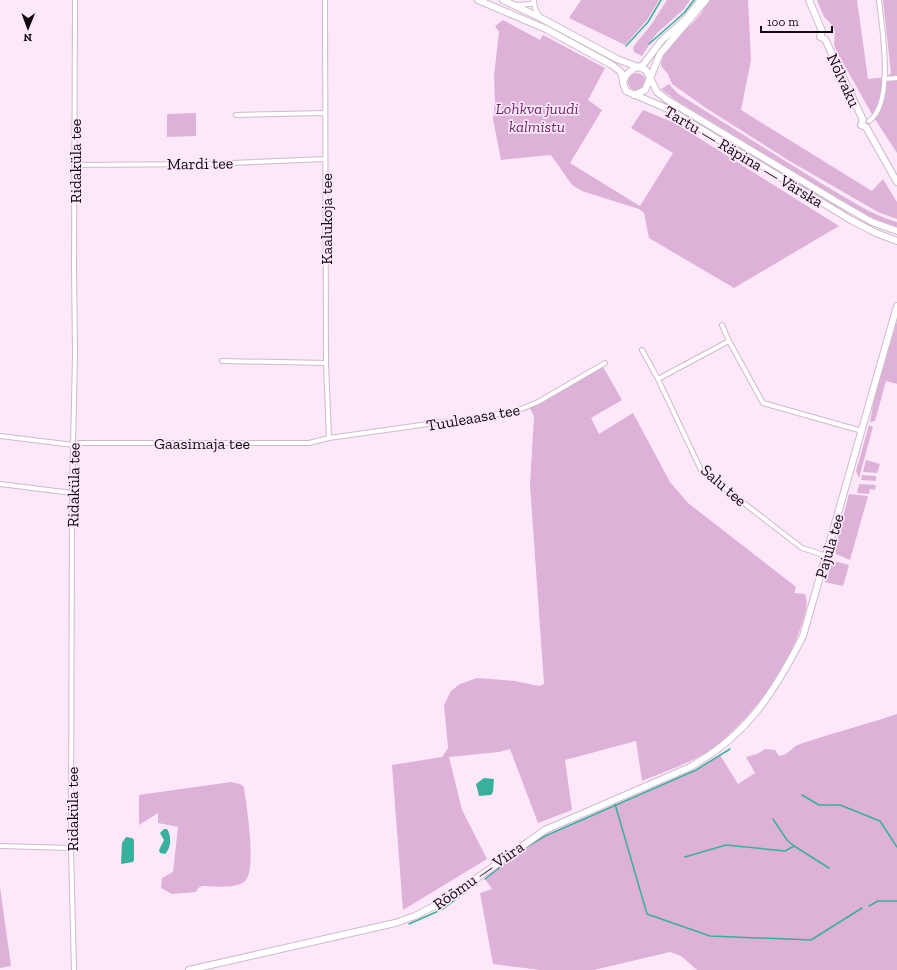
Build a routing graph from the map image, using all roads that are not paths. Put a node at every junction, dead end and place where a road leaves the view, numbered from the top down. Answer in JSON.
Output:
{"nodes":[{"id":1,"x":75,"y":0,"type":"edge"},
{"id":2,"x":325,"y":0,"type":"edge"},
{"id":3,"x":478,"y":0,"type":"edge"},
{"id":4,"x":503,"y":0,"type":"edge"},
{"id":5,"x":701,"y":0,"type":"edge"},
{"id":6,"x":706,"y":0,"type":"edge"},
{"id":7,"x":809,"y":0,"type":"edge"},
{"id":8,"x":879,"y":0,"type":"edge"},
{"id":9,"x":534,"y":1,"type":"edge"},
{"id":10,"x":515,"y":5,"type":"junction"},
{"id":11,"x":539,"y":16,"type":"junction"},
{"id":12,"x":638,"y":68,"type":"junction"},
{"id":13,"x":650,"y":78,"type":"junction"},
{"id":14,"x":897,"y":78,"type":"edge"},
{"id":15,"x":884,"y":80,"type":"junction"},
{"id":16,"x":623,"y":83,"type":"junction"},
{"id":17,"x":632,"y":95,"type":"junction"},
{"id":18,"x":325,"y":114,"type":"junction"},
{"id":19,"x":236,"y":115,"type":"dead end"},
{"id":20,"x":866,"y":123,"type":"junction"},
{"id":21,"x":325,"y":159,"type":"junction"},
{"id":22,"x":75,"y":165,"type":"junction"},
{"id":23,"x":897,"y":182,"type":"edge"},
{"id":24,"x":897,"y":231,"type":"edge"},
{"id":25,"x":897,"y":241,"type":"edge"},
{"id":26,"x":897,"y":306,"type":"edge"},
{"id":27,"x":722,"y":325,"type":"dead end"},
{"id":28,"x":729,"y":341,"type":"junction"},
{"id":29,"x":642,"y":350,"type":"dead end"},
{"id":30,"x":222,"y":361,"type":"dead end"},
{"id":31,"x":326,"y":362,"type":"junction"},
{"id":32,"x":605,"y":363,"type":"dead end"},
{"id":33,"x":658,"y":379,"type":"junction"},
{"id":34,"x":862,"y":431,"type":"junction"},
{"id":35,"x":0,"y":436,"type":"edge"},
{"id":36,"x":329,"y":438,"type":"junction"},
{"id":37,"x":74,"y":445,"type":"junction"},
{"id":38,"x":0,"y":484,"type":"edge"},
{"id":39,"x":72,"y":493,"type":"junction"},
{"id":40,"x":827,"y":556,"type":"junction"},
{"id":41,"x":708,"y":757,"type":"joint"},
{"id":42,"x":0,"y":846,"type":"edge"},
{"id":43,"x":71,"y":848,"type":"junction"},
{"id":44,"x":74,"y":970,"type":"edge"},
{"id":45,"x":189,"y":970,"type":"edge"}],
"edges":[{"from":1,"to":22,"type":"street","name":"Ridaküla tee"},
{"from":2,"to":18,"type":"street","name":"Kaalukoja tee"},
{"from":3,"to":16,"type":"street"},
{"from":4,"to":10,"type":"street"},
{"from":5,"to":12,"type":"street"},
{"from":6,"to":13,"type":"street"},
{"from":7,"to":20,"type":"street","name":"Nõlvaku"},
{"from":8,"to":15,"type":"street"},
{"from":9,"to":10,"type":"street"},
{"from":9,"to":11,"type":"street"},
{"from":10,"to":11,"type":"street"},
{"from":11,"to":12,"type":"street"},
{"from":12,"to":13,"type":"street"},
{"from":12,"to":16,"type":"street"},
{"from":13,"to":17,"type":"street"},
{"from":13,"to":24,"type":"street","name":"Tartu — Räpina — Värska"},
{"from":14,"to":15,"type":"street"},
{"from":15,"to":20,"type":"street"},
{"from":16,"to":17,"type":"street"},
{"from":17,"to":25,"type":"street","name":"Tartu — Räpina — Värska"},
{"from":18,"to":19,"type":"street"},
{"from":18,"to":21,"type":"street","name":"Kaalukoja tee"},
{"from":20,"to":23,"type":"street","name":"Nõlvaku"},
{"from":21,"to":22,"type":"street","name":"Mardi tee"},
{"from":21,"to":31,"type":"street","name":"Kaalukoja tee"},
{"from":22,"to":37,"type":"street","name":"Ridaküla tee"},
{"from":26,"to":34,"type":"street","name":"Pajula tee"},
{"from":27,"to":28,"type":"street"},
{"from":28,"to":33,"type":"street"},
{"from":28,"to":34,"type":"street"},
{"from":29,"to":33,"type":"street","name":"Salu tee"},
{"from":30,"to":31,"type":"street"},
{"from":31,"to":36,"type":"street","name":"Kaalukoja tee"},
{"from":32,"to":36,"type":"street","name":"Tuuleaasa tee"},
{"from":33,"to":40,"type":"street","name":"Salu tee"},
{"from":34,"to":40,"type":"street","name":"Pajula tee"},
{"from":35,"to":37,"type":"street","name":"Gaasimaja tee"},
{"from":36,"to":37,"type":"street","name":"Gaasimaja tee"},
{"from":37,"to":39,"type":"street","name":"Ridaküla tee"},
{"from":38,"to":39,"type":"street"},
{"from":39,"to":43,"type":"street","name":"Ridaküla tee"},
{"from":40,"to":41,"type":"street","name":"Pajula tee"},
{"from":41,"to":45,"type":"street","name":"Rõõmu — Viira"},
{"from":42,"to":43,"type":"street"},
{"from":43,"to":44,"type":"street","name":"Ridaküla tee"}]}
